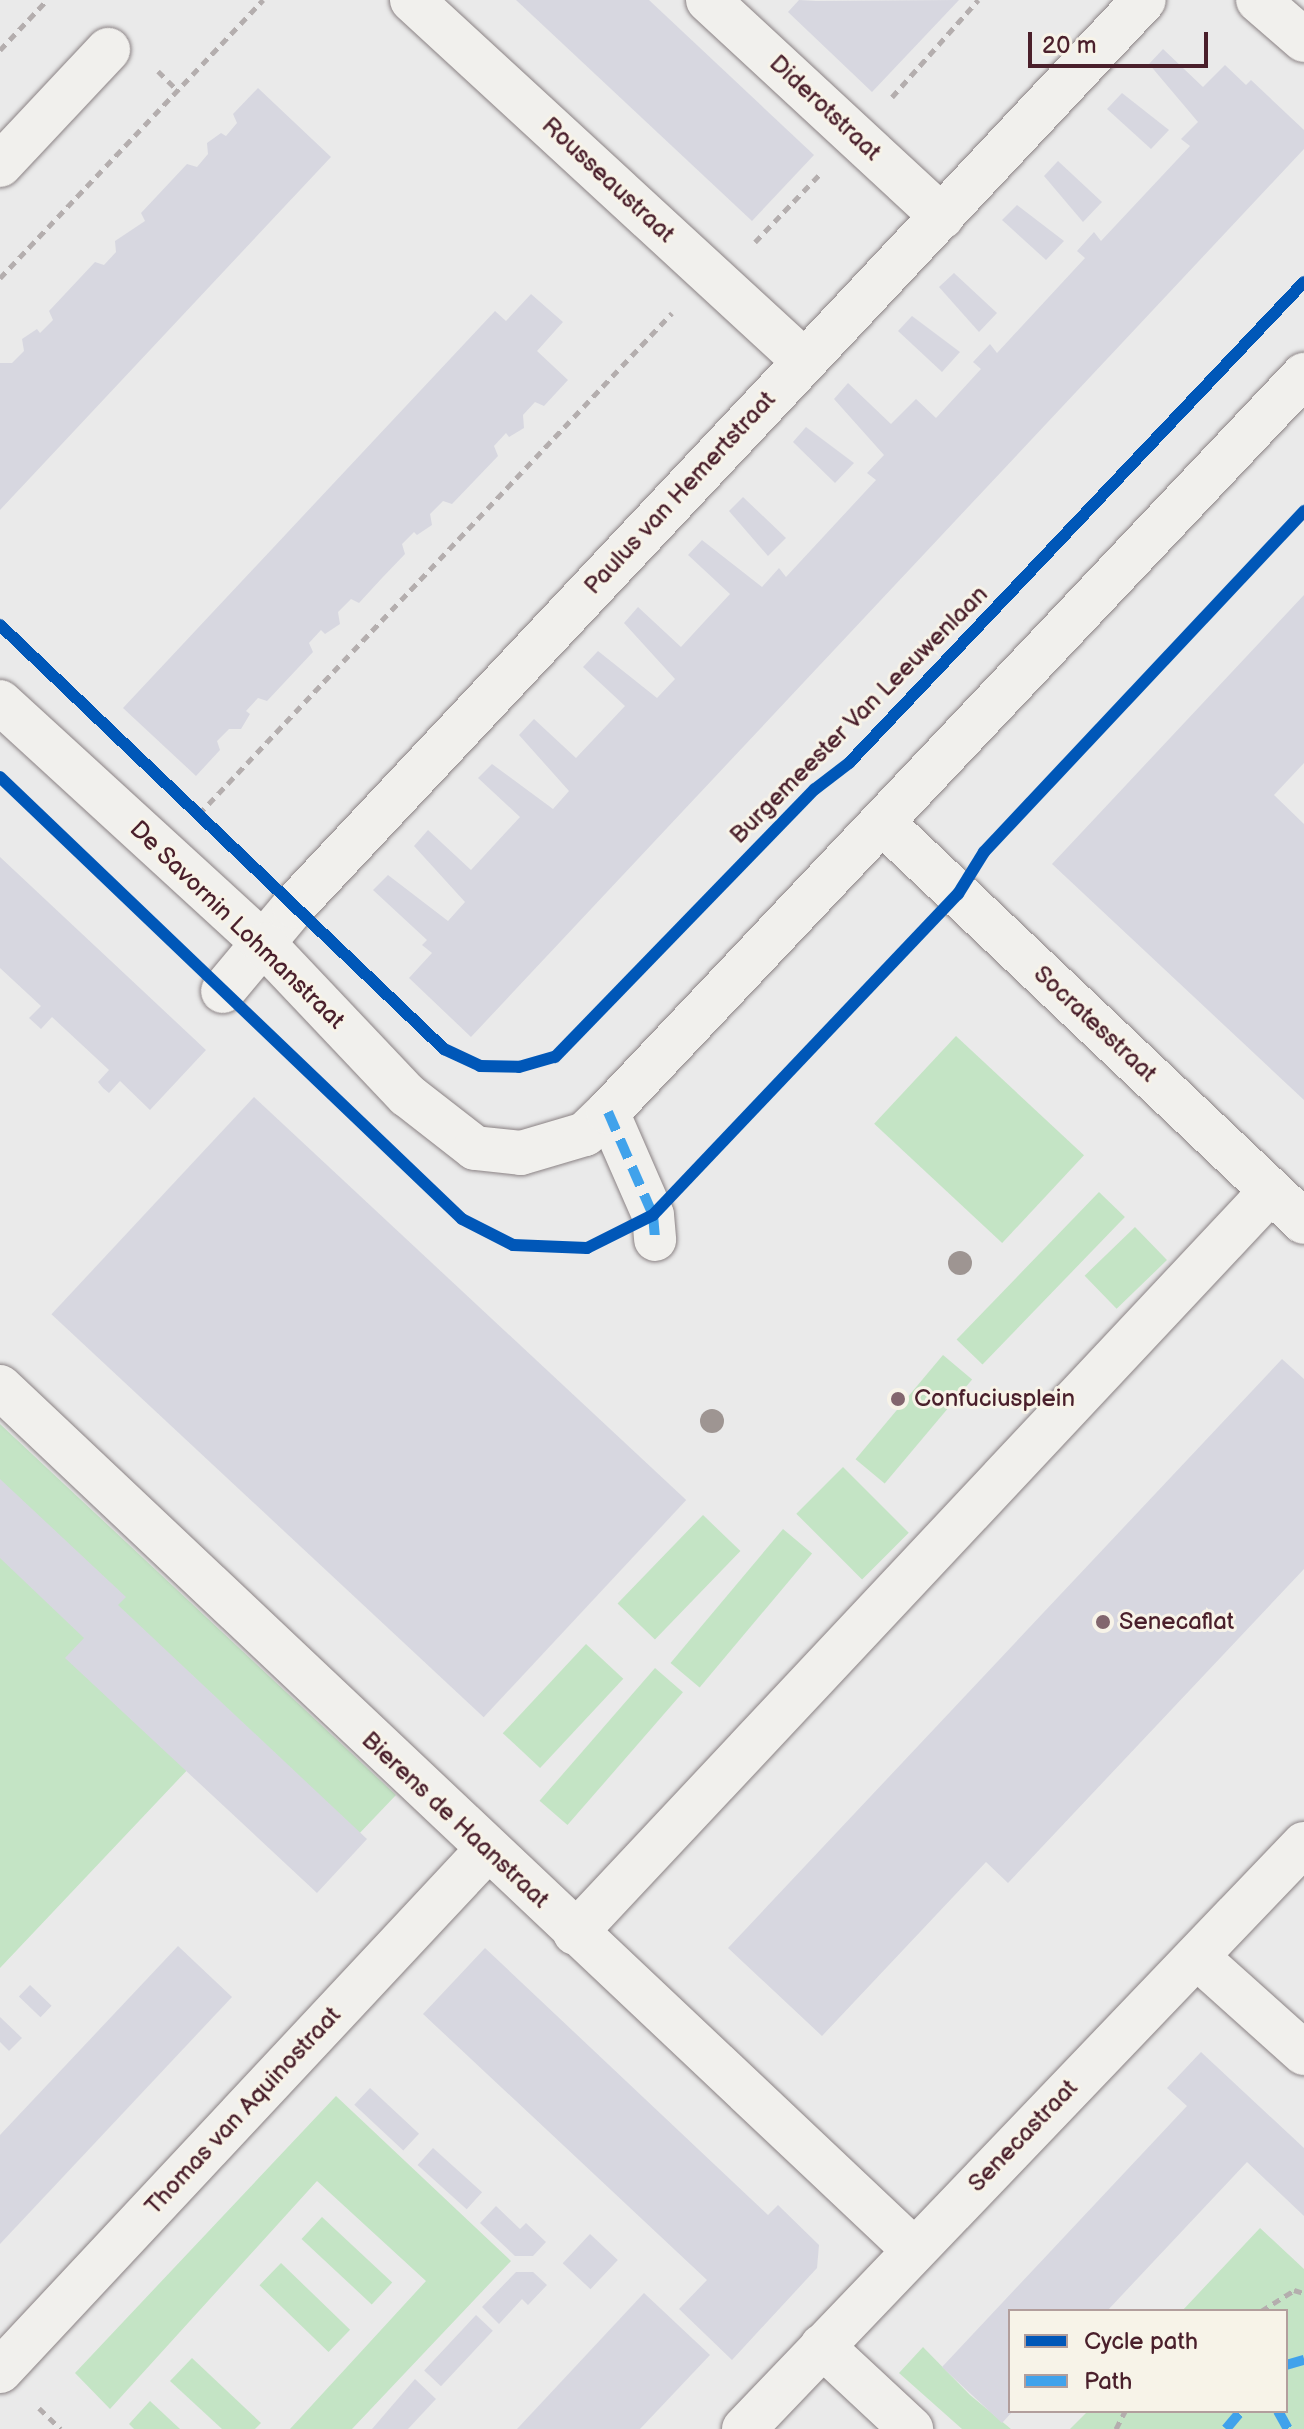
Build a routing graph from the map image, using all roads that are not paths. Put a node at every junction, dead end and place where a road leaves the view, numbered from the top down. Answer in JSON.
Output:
{"nodes":[{"id":1,"x":412,"y":0,"type":"edge"},
{"id":2,"x":708,"y":0,"type":"edge"},
{"id":3,"x":1144,"y":0,"type":"edge"},
{"id":4,"x":1258,"y":0,"type":"edge"},
{"id":5,"x":1304,"y":40,"type":"edge"},
{"id":6,"x":108,"y":50,"type":"dead end"},
{"id":7,"x":0,"y":165,"type":"edge"},
{"id":8,"x":942,"y":217,"type":"junction"},
{"id":9,"x":804,"y":361,"type":"junction"},
{"id":10,"x":1304,"y":375,"type":"edge"},
{"id":11,"x":0,"y":702,"type":"edge"},
{"id":12,"x":885,"y":825,"type":"junction"},
{"id":13,"x":265,"y":945,"type":"junction"},
{"id":14,"x":223,"y":991,"type":"dead end"},
{"id":15,"x":608,"y":1112,"type":"junction"},
{"id":16,"x":1271,"y":1191,"type":"junction"},
{"id":17,"x":1304,"y":1222,"type":"edge"},
{"id":18,"x":655,"y":1240,"type":"dead end"},
{"id":19,"x":0,"y":1387,"type":"edge"},
{"id":20,"x":1304,"y":1844,"type":"edge"},
{"id":21,"x":487,"y":1850,"type":"junction"},
{"id":22,"x":575,"y":1933,"type":"junction"},
{"id":23,"x":1197,"y":1957,"type":"junction"},
{"id":24,"x":1304,"y":2053,"type":"edge"},
{"id":25,"x":913,"y":2249,"type":"junction"},
{"id":26,"x":822,"y":2346,"type":"junction"},
{"id":27,"x":0,"y":2371,"type":"edge"},
{"id":28,"x":744,"y":2429,"type":"edge"},
{"id":29,"x":911,"y":2429,"type":"edge"}],
"edges":[{"from":1,"to":9,"type":"street","name":"Rousseaustraat"},
{"from":2,"to":8,"type":"street","name":"Diderotstraat"},
{"from":3,"to":8,"type":"street","name":"Paulus van Hemertstraat"},
{"from":4,"to":5,"type":"street"},
{"from":6,"to":7,"type":"street"},
{"from":8,"to":9,"type":"street","name":"Paulus van Hemertstraat"},
{"from":9,"to":13,"type":"street","name":"Paulus van Hemertstraat"},
{"from":10,"to":12,"type":"street"},
{"from":11,"to":13,"type":"street","name":"De Savornin Lohmanstraat"},
{"from":12,"to":15,"type":"street"},
{"from":12,"to":16,"type":"street","name":"Socratesstraat"},
{"from":13,"to":14,"type":"street","name":"Paulus van Hemertstraat"},
{"from":13,"to":15,"type":"street","name":"De Savornin Lohmanstraat"},
{"from":15,"to":18,"type":"street"},
{"from":16,"to":17,"type":"street","name":"Socratesstraat"},
{"from":16,"to":22,"type":"street"},
{"from":19,"to":21,"type":"street","name":"Bierens de Haanstraat"},
{"from":20,"to":23,"type":"street","name":"Senecastraat"},
{"from":21,"to":22,"type":"street","name":"Bierens de Haanstraat"},
{"from":21,"to":27,"type":"street","name":"Thomas van Aquinostraat"},
{"from":22,"to":25,"type":"street","name":"Bierens de Haanstraat"},
{"from":23,"to":24,"type":"street"},
{"from":23,"to":25,"type":"street","name":"Senecastraat"},
{"from":25,"to":26,"type":"street","name":"Senecastraat"},
{"from":26,"to":28,"type":"street","name":"Senecastraat"},
{"from":26,"to":29,"type":"street"}]}
